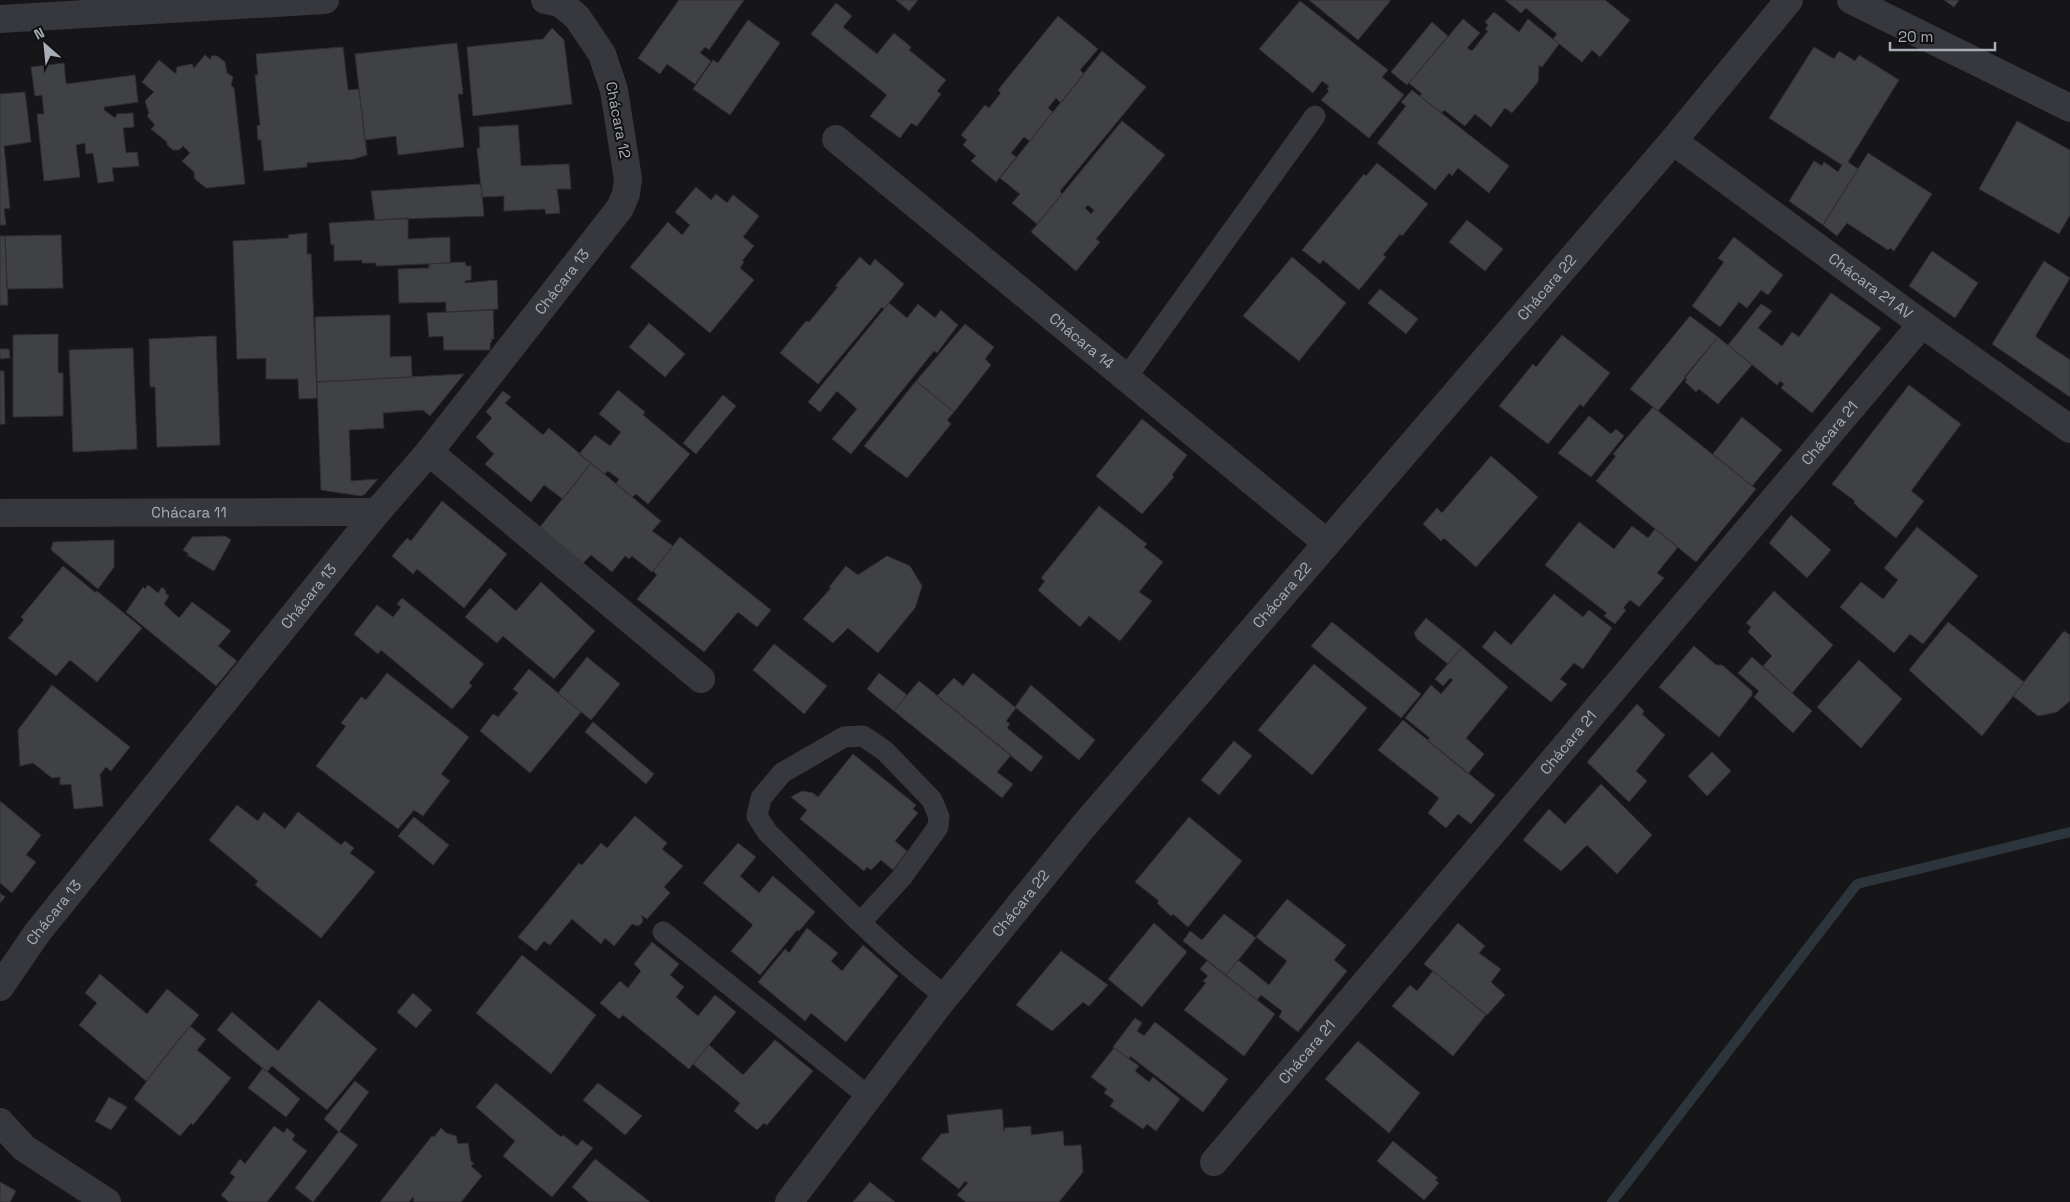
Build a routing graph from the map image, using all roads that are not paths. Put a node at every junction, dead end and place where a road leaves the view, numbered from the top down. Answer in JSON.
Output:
{"nodes":[{"id":1,"x":324,"y":0,"type":"edge"},
{"id":2,"x":545,"y":0,"type":"edge"},
{"id":3,"x":1789,"y":0,"type":"edge"},
{"id":4,"x":1851,"y":0,"type":"edge"},
{"id":5,"x":0,"y":19,"type":"edge"},
{"id":6,"x":2070,"y":108,"type":"edge"},
{"id":7,"x":1315,"y":116,"type":"dead end"},
{"id":8,"x":836,"y":139,"type":"dead end"},
{"id":9,"x":1673,"y":141,"type":"junction"},
{"id":10,"x":620,"y":208,"type":"joint"},
{"id":11,"x":1922,"y":324,"type":"junction"},
{"id":12,"x":1126,"y":378,"type":"junction"},
{"id":13,"x":2070,"y":429,"type":"edge"},
{"id":14,"x":429,"y":452,"type":"junction"},
{"id":15,"x":378,"y":512,"type":"junction"},
{"id":16,"x":0,"y":514,"type":"edge"},
{"id":17,"x":1327,"y":543,"type":"junction"},
{"id":18,"x":701,"y":679,"type":"dead end"},
{"id":19,"x":861,"y":922,"type":"junction"},
{"id":20,"x":663,"y":932,"type":"dead end"},
{"id":21,"x":0,"y":986,"type":"edge"},
{"id":22,"x":946,"y":997,"type":"junction"},
{"id":23,"x":869,"y":1097,"type":"junction"},
{"id":24,"x":0,"y":1122,"type":"edge"},
{"id":25,"x":1214,"y":1162,"type":"dead end"},
{"id":26,"x":106,"y":1202,"type":"edge"},
{"id":27,"x":789,"y":1202,"type":"edge"}],
"edges":[{"from":1,"to":5,"type":"street"},
{"from":2,"to":10,"type":"street","name":"Chácara 12"},
{"from":3,"to":9,"type":"street","name":"Chácara 22"},
{"from":4,"to":6,"type":"street"},
{"from":7,"to":12,"type":"lane"},
{"from":8,"to":12,"type":"street","name":"Chácara 14"},
{"from":9,"to":11,"type":"street","name":"Chácara 21 AV"},
{"from":9,"to":17,"type":"street","name":"Chácara 22"},
{"from":10,"to":14,"type":"street","name":"Chácara 13"},
{"from":11,"to":13,"type":"street","name":"Chácara 21 AV"},
{"from":11,"to":25,"type":"street","name":"Chácara 21"},
{"from":12,"to":17,"type":"street","name":"Chácara 14"},
{"from":14,"to":15,"type":"street","name":"Chácara 13"},
{"from":14,"to":18,"type":"street"},
{"from":15,"to":16,"type":"street","name":"Chácara 11"},
{"from":15,"to":21,"type":"street","name":"Chácara 13"},
{"from":17,"to":22,"type":"street","name":"Chácara 22"},
{"from":19,"to":19,"type":"lane"},
{"from":19,"to":22,"type":"lane"},
{"from":20,"to":23,"type":"lane"},
{"from":22,"to":23,"type":"street","name":"Chácara 22"},
{"from":23,"to":27,"type":"street","name":"Chácara 22"},
{"from":24,"to":26,"type":"street"}]}
